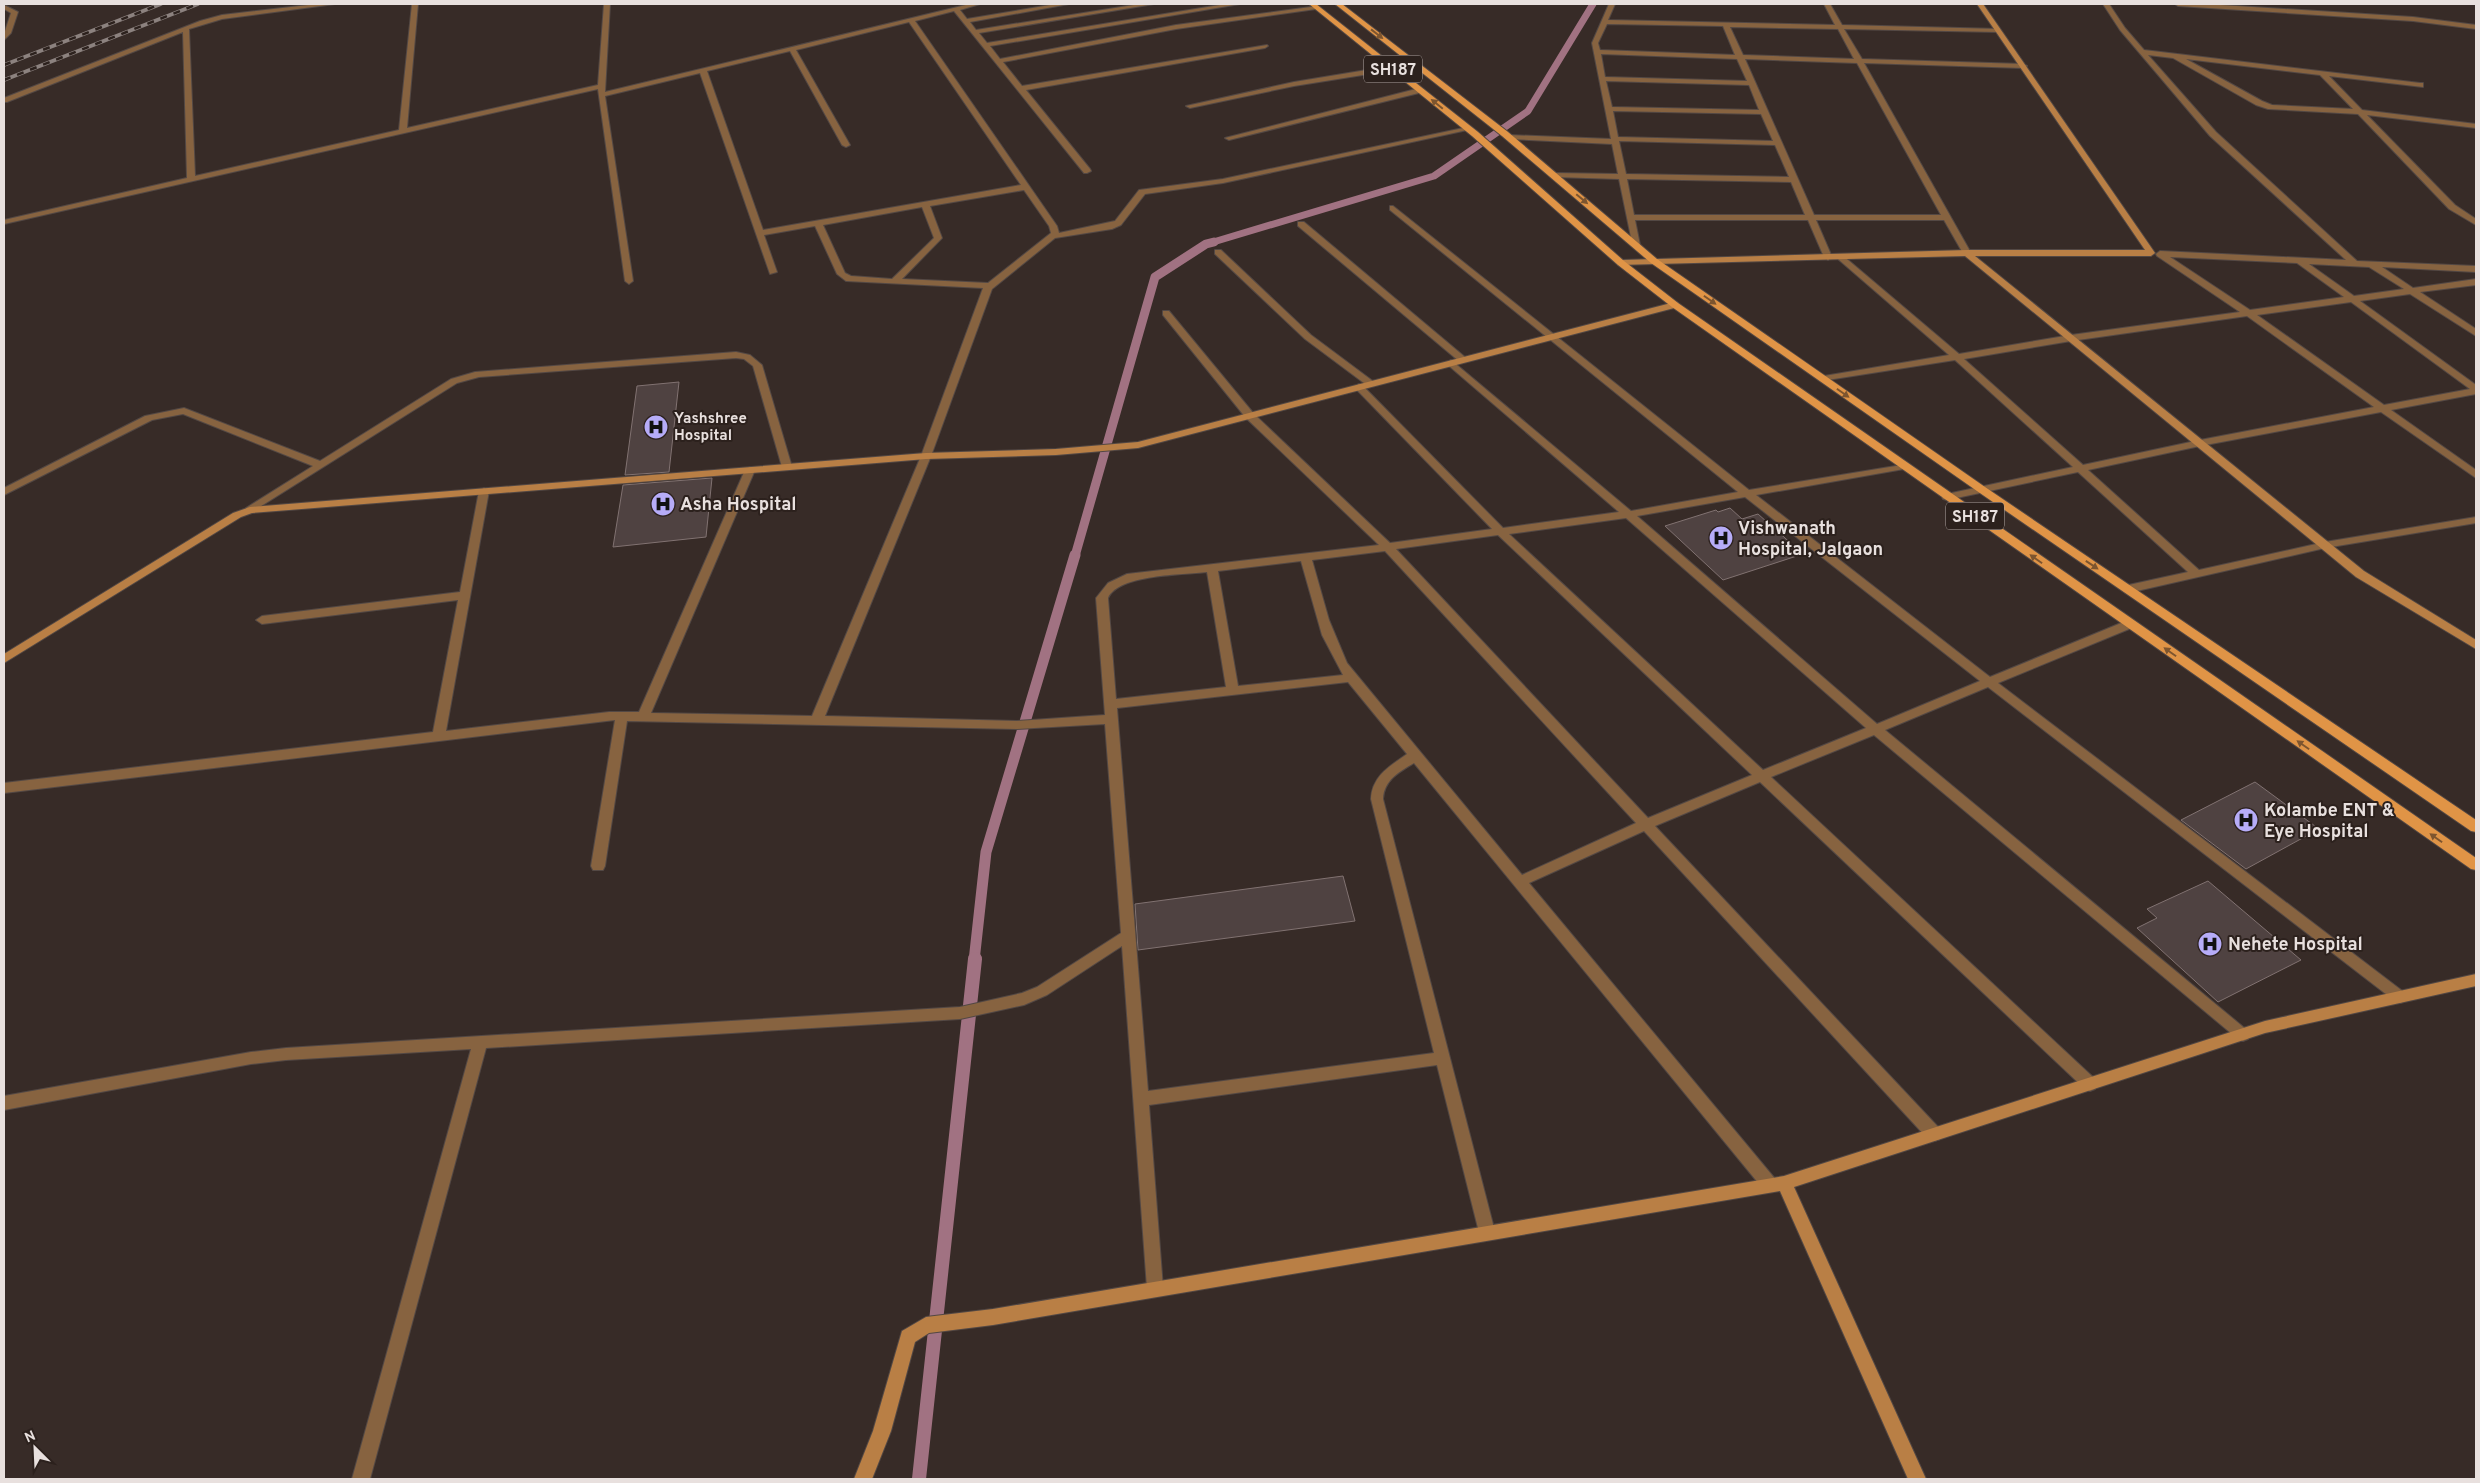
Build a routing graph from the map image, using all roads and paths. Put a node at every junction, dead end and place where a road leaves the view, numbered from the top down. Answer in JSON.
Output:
{"nodes":[{"id":1,"x":332,"y":4,"type":"edge"},
{"id":2,"x":414,"y":4,"type":"edge"},
{"id":3,"x":607,"y":4,"type":"edge"},
{"id":4,"x":977,"y":4,"type":"edge"},
{"id":5,"x":1066,"y":4,"type":"edge"},
{"id":6,"x":1151,"y":4,"type":"edge"},
{"id":7,"x":1237,"y":4,"type":"edge"},
{"id":8,"x":1338,"y":4,"type":"edge"},
{"id":9,"x":1612,"y":4,"type":"edge"},
{"id":10,"x":1827,"y":4,"type":"edge"},
{"id":11,"x":1980,"y":4,"type":"edge"},
{"id":12,"x":2106,"y":4,"type":"edge"},
{"id":13,"x":2178,"y":4,"type":"edge"},
{"id":14,"x":1314,"y":5,"type":"edge"},
{"id":15,"x":2220,"y":5,"type":"edge"},
{"id":16,"x":4,"y":7,"type":"edge"},
{"id":17,"x":956,"y":9,"type":"junction"},
{"id":18,"x":910,"y":19,"type":"junction"},
{"id":19,"x":966,"y":21,"type":"junction"},
{"id":20,"x":1603,"y":22,"type":"junction"},
{"id":21,"x":1726,"y":25,"type":"junction"},
{"id":22,"x":1838,"y":27,"type":"junction"},
{"id":23,"x":2476,"y":27,"type":"edge"},
{"id":24,"x":186,"y":29,"type":"junction"},
{"id":25,"x":1998,"y":30,"type":"junction"},
{"id":26,"x":975,"y":32,"type":"junction"},
{"id":27,"x":4,"y":38,"type":"edge"},
{"id":28,"x":985,"y":45,"type":"junction"},
{"id":29,"x":1265,"y":46,"type":"dead end"},
{"id":30,"x":792,"y":48,"type":"junction"},
{"id":31,"x":1597,"y":52,"type":"junction"},
{"id":32,"x":2142,"y":52,"type":"junction"},
{"id":33,"x":1740,"y":56,"type":"junction"},
{"id":34,"x":2175,"y":56,"type":"junction"},
{"id":35,"x":998,"y":62,"type":"junction"},
{"id":36,"x":1859,"y":63,"type":"junction"},
{"id":37,"x":2023,"y":66,"type":"junction"},
{"id":38,"x":1392,"y":68,"type":"junction"},
{"id":39,"x":703,"y":70,"type":"junction"},
{"id":40,"x":2322,"y":73,"type":"junction"},
{"id":41,"x":1602,"y":78,"type":"junction"},
{"id":42,"x":1752,"y":82,"type":"junction"},
{"id":43,"x":2420,"y":85,"type":"dead end"},
{"id":44,"x":602,"y":86,"type":"junction"},
{"id":45,"x":1020,"y":89,"type":"junction"},
{"id":46,"x":1420,"y":90,"type":"junction"},
{"id":47,"x":601,"y":96,"type":"junction"},
{"id":48,"x":4,"y":100,"type":"edge"},
{"id":49,"x":1190,"y":106,"type":"dead end"},
{"id":50,"x":1609,"y":109,"type":"junction"},
{"id":51,"x":1764,"y":112,"type":"junction"},
{"id":52,"x":2360,"y":112,"type":"junction"},
{"id":53,"x":2476,"y":126,"type":"edge"},
{"id":54,"x":403,"y":131,"type":"junction"},
{"id":55,"x":1471,"y":132,"type":"junction"},
{"id":56,"x":1507,"y":135,"type":"junction"},
{"id":57,"x":1230,"y":138,"type":"dead end"},
{"id":58,"x":1615,"y":141,"type":"junction"},
{"id":59,"x":1778,"y":143,"type":"junction"},
{"id":60,"x":846,"y":146,"type":"dead end"},
{"id":61,"x":1087,"y":171,"type":"dead end"},
{"id":62,"x":1554,"y":175,"type":"junction"},
{"id":63,"x":1622,"y":177,"type":"junction"},
{"id":64,"x":191,"y":179,"type":"junction"},
{"id":65,"x":1795,"y":180,"type":"junction"},
{"id":66,"x":1026,"y":187,"type":"junction"},
{"id":67,"x":925,"y":204,"type":"junction"},
{"id":68,"x":1393,"y":208,"type":"dead end"},
{"id":69,"x":1811,"y":217,"type":"junction"},
{"id":70,"x":1946,"y":217,"type":"junction"},
{"id":71,"x":1631,"y":218,"type":"junction"},
{"id":72,"x":4,"y":222,"type":"edge"},
{"id":73,"x":2476,"y":222,"type":"edge"},
{"id":74,"x":818,"y":223,"type":"junction"},
{"id":75,"x":1301,"y":224,"type":"dead end"},
{"id":76,"x":760,"y":233,"type":"junction"},
{"id":77,"x":1054,"y":236,"type":"junction"},
{"id":78,"x":1636,"y":245,"type":"junction"},
{"id":79,"x":1218,"y":252,"type":"dead end"},
{"id":80,"x":1967,"y":254,"type":"junction"},
{"id":81,"x":2156,"y":254,"type":"junction"},
{"id":82,"x":1828,"y":257,"type":"junction"},
{"id":83,"x":1842,"y":257,"type":"junction"},
{"id":84,"x":1654,"y":261,"type":"junction"},
{"id":85,"x":2300,"y":261,"type":"junction"},
{"id":86,"x":1621,"y":263,"type":"junction"},
{"id":87,"x":2354,"y":263,"type":"junction"},
{"id":88,"x":2371,"y":264,"type":"junction"},
{"id":89,"x":2464,"y":269,"type":"junction"},
{"id":90,"x":2476,"y":269,"type":"edge"},
{"id":91,"x":772,"y":272,"type":"dead end"},
{"id":92,"x":2476,"y":276,"type":"edge"},
{"id":93,"x":629,"y":281,"type":"dead end"},
{"id":94,"x":895,"y":282,"type":"junction"},
{"id":95,"x":2476,"y":282,"type":"edge"},
{"id":96,"x":990,"y":286,"type":"junction"},
{"id":97,"x":2412,"y":290,"type":"junction"},
{"id":98,"x":2352,"y":298,"type":"junction"},
{"id":99,"x":1675,"y":305,"type":"junction"},
{"id":100,"x":1166,"y":313,"type":"dead end"},
{"id":101,"x":2248,"y":313,"type":"junction"},
{"id":102,"x":2476,"y":333,"type":"edge"},
{"id":103,"x":1549,"y":338,"type":"junction"},
{"id":104,"x":2071,"y":338,"type":"junction"},
{"id":105,"x":1957,"y":357,"type":"junction"},
{"id":106,"x":1457,"y":362,"type":"junction"},
{"id":107,"x":1824,"y":379,"type":"junction"},
{"id":108,"x":1365,"y":386,"type":"junction"},
{"id":109,"x":2476,"y":390,"type":"edge"},
{"id":110,"x":2383,"y":409,"type":"junction"},
{"id":111,"x":1250,"y":416,"type":"junction"},
{"id":112,"x":2200,"y":443,"type":"junction"},
{"id":113,"x":926,"y":456,"type":"junction"},
{"id":114,"x":320,"y":465,"type":"junction"},
{"id":115,"x":1904,"y":466,"type":"junction"},
{"id":116,"x":787,"y":467,"type":"junction"},
{"id":117,"x":2079,"y":469,"type":"junction"},
{"id":118,"x":750,"y":470,"type":"junction"},
{"id":119,"x":2476,"y":475,"type":"edge"},
{"id":120,"x":1981,"y":490,"type":"junction"},
{"id":121,"x":484,"y":491,"type":"junction"},
{"id":122,"x":4,"y":492,"type":"edge"},
{"id":123,"x":1746,"y":494,"type":"junction"},
{"id":124,"x":1947,"y":497,"type":"junction"},
{"id":125,"x":250,"y":510,"type":"junction"},
{"id":126,"x":1628,"y":514,"type":"junction"},
{"id":127,"x":2476,"y":520,"type":"edge"},
{"id":128,"x":1501,"y":532,"type":"junction"},
{"id":129,"x":2324,"y":545,"type":"junction"},
{"id":130,"x":1388,"y":547,"type":"junction"},
{"id":131,"x":1306,"y":557,"type":"junction"},
{"id":132,"x":1212,"y":568,"type":"junction"},
{"id":133,"x":2197,"y":574,"type":"junction"},
{"id":134,"x":2128,"y":589,"type":"junction"},
{"id":135,"x":465,"y":595,"type":"junction"},
{"id":136,"x":262,"y":620,"type":"dead end"},
{"id":137,"x":2130,"y":624,"type":"junction"},
{"id":138,"x":2476,"y":645,"type":"edge"},
{"id":139,"x":4,"y":659,"type":"edge"},
{"id":140,"x":1351,"y":678,"type":"junction"},
{"id":141,"x":1989,"y":683,"type":"junction"},
{"id":142,"x":1233,"y":691,"type":"junction"},
{"id":143,"x":1110,"y":704,"type":"junction"},
{"id":144,"x":622,"y":715,"type":"junction"},
{"id":145,"x":644,"y":715,"type":"junction"},
{"id":146,"x":818,"y":720,"type":"junction"},
{"id":147,"x":1112,"y":720,"type":"junction"},
{"id":148,"x":1875,"y":730,"type":"junction"},
{"id":149,"x":440,"y":736,"type":"junction"},
{"id":150,"x":1414,"y":756,"type":"junction"},
{"id":151,"x":1761,"y":777,"type":"junction"},
{"id":152,"x":4,"y":788,"type":"edge"},
{"id":153,"x":1646,"y":824,"type":"junction"},
{"id":154,"x":2476,"y":827,"type":"edge"},
{"id":155,"x":598,"y":866,"type":"dead end"},
{"id":156,"x":2476,"y":866,"type":"edge"},
{"id":157,"x":1518,"y":882,"type":"junction"},
{"id":158,"x":1128,"y":935,"type":"junction"},
{"id":159,"x":2476,"y":980,"type":"edge"},
{"id":160,"x":2400,"y":998,"type":"junction"},
{"id":161,"x":2243,"y":1035,"type":"junction"},
{"id":162,"x":480,"y":1042,"type":"junction"},
{"id":163,"x":1442,"y":1058,"type":"junction"},
{"id":164,"x":2090,"y":1084,"type":"junction"},
{"id":165,"x":1140,"y":1099,"type":"junction"},
{"id":166,"x":4,"y":1103,"type":"edge"},
{"id":167,"x":1934,"y":1134,"type":"junction"},
{"id":168,"x":1777,"y":1184,"type":"junction"},
{"id":169,"x":1487,"y":1232,"type":"junction"},
{"id":170,"x":1155,"y":1288,"type":"junction"},
{"id":171,"x":361,"y":1479,"type":"edge"},
{"id":172,"x":863,"y":1479,"type":"edge"},
{"id":173,"x":1917,"y":1479,"type":"edge"}],
"edges":[{"from":1,"to":24,"type":"street"},
{"from":2,"to":54,"type":"street"},
{"from":3,"to":44,"type":"street"},
{"from":4,"to":17,"type":"street"},
{"from":5,"to":19,"type":"street"},
{"from":6,"to":26,"type":"street"},
{"from":7,"to":28,"type":"street"},
{"from":8,"to":56,"type":"main road","number":"SH187","one_way":true},
{"from":9,"to":20,"type":"street"},
{"from":10,"to":22,"type":"street"},
{"from":11,"to":25,"type":"street"},
{"from":12,"to":32,"type":"street"},
{"from":13,"to":15,"type":"street"},
{"from":14,"to":35,"type":"street"},
{"from":14,"to":38,"type":"main road","number":"SH187"},
{"from":15,"to":23,"type":"street"},
{"from":16,"to":27,"type":"street"},
{"from":17,"to":18,"type":"street"},
{"from":17,"to":19,"type":"street"},
{"from":18,"to":30,"type":"street"},
{"from":18,"to":66,"type":"street"},
{"from":19,"to":26,"type":"street"},
{"from":20,"to":21,"type":"street"},
{"from":20,"to":31,"type":"street"},
{"from":21,"to":22,"type":"street"},
{"from":21,"to":33,"type":"street"},
{"from":22,"to":25,"type":"street"},
{"from":22,"to":36,"type":"street"},
{"from":24,"to":48,"type":"street"},
{"from":24,"to":64,"type":"street"},
{"from":25,"to":37,"type":"street"},
{"from":26,"to":28,"type":"street"},
{"from":28,"to":35,"type":"street"},
{"from":29,"to":45,"type":"street"},
{"from":30,"to":39,"type":"street"},
{"from":30,"to":60,"type":"street"},
{"from":31,"to":33,"type":"street"},
{"from":31,"to":41,"type":"street"},
{"from":32,"to":34,"type":"street"},
{"from":32,"to":87,"type":"street"},
{"from":33,"to":36,"type":"street"},
{"from":33,"to":42,"type":"street"},
{"from":34,"to":40,"type":"street"},
{"from":34,"to":52,"type":"street"},
{"from":35,"to":45,"type":"street"},
{"from":36,"to":37,"type":"street"},
{"from":36,"to":70,"type":"street"},
{"from":37,"to":81,"type":"street"},
{"from":38,"to":46,"type":"main road","number":"SH187"},
{"from":38,"to":49,"type":"street"},
{"from":39,"to":47,"type":"street"},
{"from":39,"to":76,"type":"street"},
{"from":40,"to":43,"type":"street"},
{"from":40,"to":52,"type":"street"},
{"from":41,"to":42,"type":"street"},
{"from":41,"to":50,"type":"street"},
{"from":42,"to":51,"type":"street"},
{"from":44,"to":47,"type":"street"},
{"from":44,"to":54,"type":"street"},
{"from":45,"to":61,"type":"street"},
{"from":55,"to":46,"type":"main road","number":"SH187","one_way":true},
{"from":46,"to":57,"type":"street"},
{"from":47,"to":93,"type":"street"},
{"from":50,"to":51,"type":"street"},
{"from":50,"to":58,"type":"street"},
{"from":51,"to":59,"type":"street"},
{"from":52,"to":53,"type":"street"},
{"from":52,"to":73,"type":"street"},
{"from":54,"to":64,"type":"street"},
{"from":55,"to":77,"type":"street"},
{"from":55,"to":86,"type":"main road","number":"SH187"},
{"from":56,"to":58,"type":"street"},
{"from":56,"to":62,"type":"main road","number":"SH187"},
{"from":58,"to":59,"type":"street"},
{"from":58,"to":63,"type":"street"},
{"from":59,"to":65,"type":"street"},
{"from":62,"to":63,"type":"street"},
{"from":62,"to":78,"type":"main road","number":"SH187","one_way":true},
{"from":63,"to":65,"type":"street"},
{"from":63,"to":71,"type":"street"},
{"from":64,"to":72,"type":"street"},
{"from":65,"to":69,"type":"street"},
{"from":66,"to":67,"type":"street"},
{"from":66,"to":77,"type":"street"},
{"from":67,"to":74,"type":"street"},
{"from":67,"to":94,"type":"street"},
{"from":68,"to":103,"type":"street"},
{"from":69,"to":70,"type":"street"},
{"from":69,"to":71,"type":"street"},
{"from":69,"to":82,"type":"street"},
{"from":70,"to":80,"type":"street"},
{"from":71,"to":78,"type":"street"},
{"from":74,"to":76,"type":"street"},
{"from":74,"to":94,"type":"street"},
{"from":75,"to":106,"type":"street"},
{"from":76,"to":91,"type":"street"},
{"from":77,"to":96,"type":"street"},
{"from":78,"to":84,"type":"main road","number":"SH187"},
{"from":79,"to":108,"type":"street"},
{"from":80,"to":81,"type":"street"},
{"from":80,"to":83,"type":"street"},
{"from":80,"to":104,"type":"street"},
{"from":81,"to":85,"type":"street"},
{"from":81,"to":101,"type":"street"},
{"from":82,"to":83,"type":"street"},
{"from":82,"to":84,"type":"street"},
{"from":83,"to":105,"type":"street"},
{"from":84,"to":86,"type":"street"},
{"from":84,"to":107,"type":"main road","number":"SH187","one_way":true},
{"from":85,"to":87,"type":"street"},
{"from":85,"to":98,"type":"street"},
{"from":86,"to":99,"type":"main road","number":"SH187"},
{"from":87,"to":88,"type":"street"},
{"from":88,"to":89,"type":"street"},
{"from":88,"to":97,"type":"street"},
{"from":89,"to":90,"type":"street"},
{"from":89,"to":92,"type":"street"},
{"from":94,"to":96,"type":"street"},
{"from":95,"to":97,"type":"street"},
{"from":96,"to":113,"type":"street"},
{"from":97,"to":98,"type":"street"},
{"from":97,"to":102,"type":"street"},
{"from":98,"to":101,"type":"street"},
{"from":98,"to":109,"type":"street"},
{"from":99,"to":103,"type":"street"},
{"from":99,"to":115,"type":"main road","number":"SH187"},
{"from":100,"to":111,"type":"street"},
{"from":101,"to":104,"type":"street"},
{"from":101,"to":110,"type":"street"},
{"from":103,"to":106,"type":"street"},
{"from":103,"to":123,"type":"street"},
{"from":104,"to":105,"type":"street"},
{"from":104,"to":112,"type":"street"},
{"from":105,"to":107,"type":"street"},
{"from":105,"to":117,"type":"street"},
{"from":106,"to":108,"type":"street"},
{"from":106,"to":126,"type":"street"},
{"from":107,"to":120,"type":"main road","number":"SH187","one_way":true},
{"from":108,"to":111,"type":"street"},
{"from":108,"to":128,"type":"street"},
{"from":109,"to":110,"type":"street"},
{"from":110,"to":112,"type":"street"},
{"from":110,"to":119,"type":"street"},
{"from":111,"to":113,"type":"street"},
{"from":111,"to":130,"type":"street"},
{"from":112,"to":117,"type":"street"},
{"from":112,"to":129,"type":"street"},
{"from":113,"to":116,"type":"street"},
{"from":113,"to":146,"type":"street"},
{"from":114,"to":116,"type":"street"},
{"from":114,"to":122,"type":"street"},
{"from":114,"to":125,"type":"street"},
{"from":115,"to":123,"type":"street"},
{"from":115,"to":124,"type":"main road","number":"SH187"},
{"from":116,"to":118,"type":"street"},
{"from":117,"to":120,"type":"street"},
{"from":117,"to":133,"type":"street"},
{"from":118,"to":121,"type":"street"},
{"from":118,"to":145,"type":"street"},
{"from":120,"to":124,"type":"street"},
{"from":120,"to":134,"type":"main road","number":"SH187","one_way":true},
{"from":121,"to":125,"type":"street"},
{"from":121,"to":135,"type":"street"},
{"from":123,"to":126,"type":"street"},
{"from":123,"to":141,"type":"street"},
{"from":137,"to":124,"type":"main road","number":"SH187","one_way":true},
{"from":125,"to":139,"type":"street"},
{"from":126,"to":128,"type":"street"},
{"from":126,"to":148,"type":"street"},
{"from":127,"to":129,"type":"street"},
{"from":128,"to":130,"type":"street"},
{"from":128,"to":151,"type":"street"},
{"from":129,"to":133,"type":"street"},
{"from":129,"to":138,"type":"street"},
{"from":130,"to":131,"type":"street"},
{"from":130,"to":153,"type":"street"},
{"from":131,"to":132,"type":"street"},
{"from":131,"to":140,"type":"street"},
{"from":132,"to":142,"type":"street"},
{"from":132,"to":143,"type":"street"},
{"from":133,"to":134,"type":"street"},
{"from":134,"to":154,"type":"main road","number":"SH187"},
{"from":135,"to":136,"type":"street"},
{"from":135,"to":149,"type":"street"},
{"from":137,"to":141,"type":"street"},
{"from":156,"to":137,"type":"main road","number":"SH187","one_way":true},
{"from":140,"to":142,"type":"street"},
{"from":140,"to":150,"type":"street"},
{"from":141,"to":148,"type":"street"},
{"from":141,"to":160,"type":"street"},
{"from":142,"to":143,"type":"street"},
{"from":143,"to":147,"type":"street"},
{"from":144,"to":145,"type":"street"},
{"from":144,"to":149,"type":"street"},
{"from":144,"to":155,"type":"street"},
{"from":145,"to":146,"type":"street"},
{"from":146,"to":147,"type":"street"},
{"from":147,"to":158,"type":"street"},
{"from":148,"to":151,"type":"street"},
{"from":148,"to":161,"type":"street"},
{"from":149,"to":152,"type":"street"},
{"from":150,"to":157,"type":"street"},
{"from":150,"to":163,"type":"street"},
{"from":151,"to":153,"type":"street"},
{"from":151,"to":164,"type":"street"},
{"from":153,"to":157,"type":"street"},
{"from":153,"to":167,"type":"street"},
{"from":157,"to":168,"type":"street"},
{"from":158,"to":162,"type":"street"},
{"from":158,"to":165,"type":"street"},
{"from":159,"to":160,"type":"street"},
{"from":160,"to":161,"type":"street"},
{"from":161,"to":164,"type":"street"},
{"from":162,"to":166,"type":"street"},
{"from":162,"to":171,"type":"street"},
{"from":163,"to":165,"type":"street"},
{"from":163,"to":169,"type":"street"},
{"from":164,"to":167,"type":"street"},
{"from":165,"to":170,"type":"street"},
{"from":167,"to":168,"type":"street"},
{"from":168,"to":169,"type":"street"},
{"from":168,"to":173,"type":"street"},
{"from":169,"to":170,"type":"street"},
{"from":170,"to":172,"type":"street"}]}
